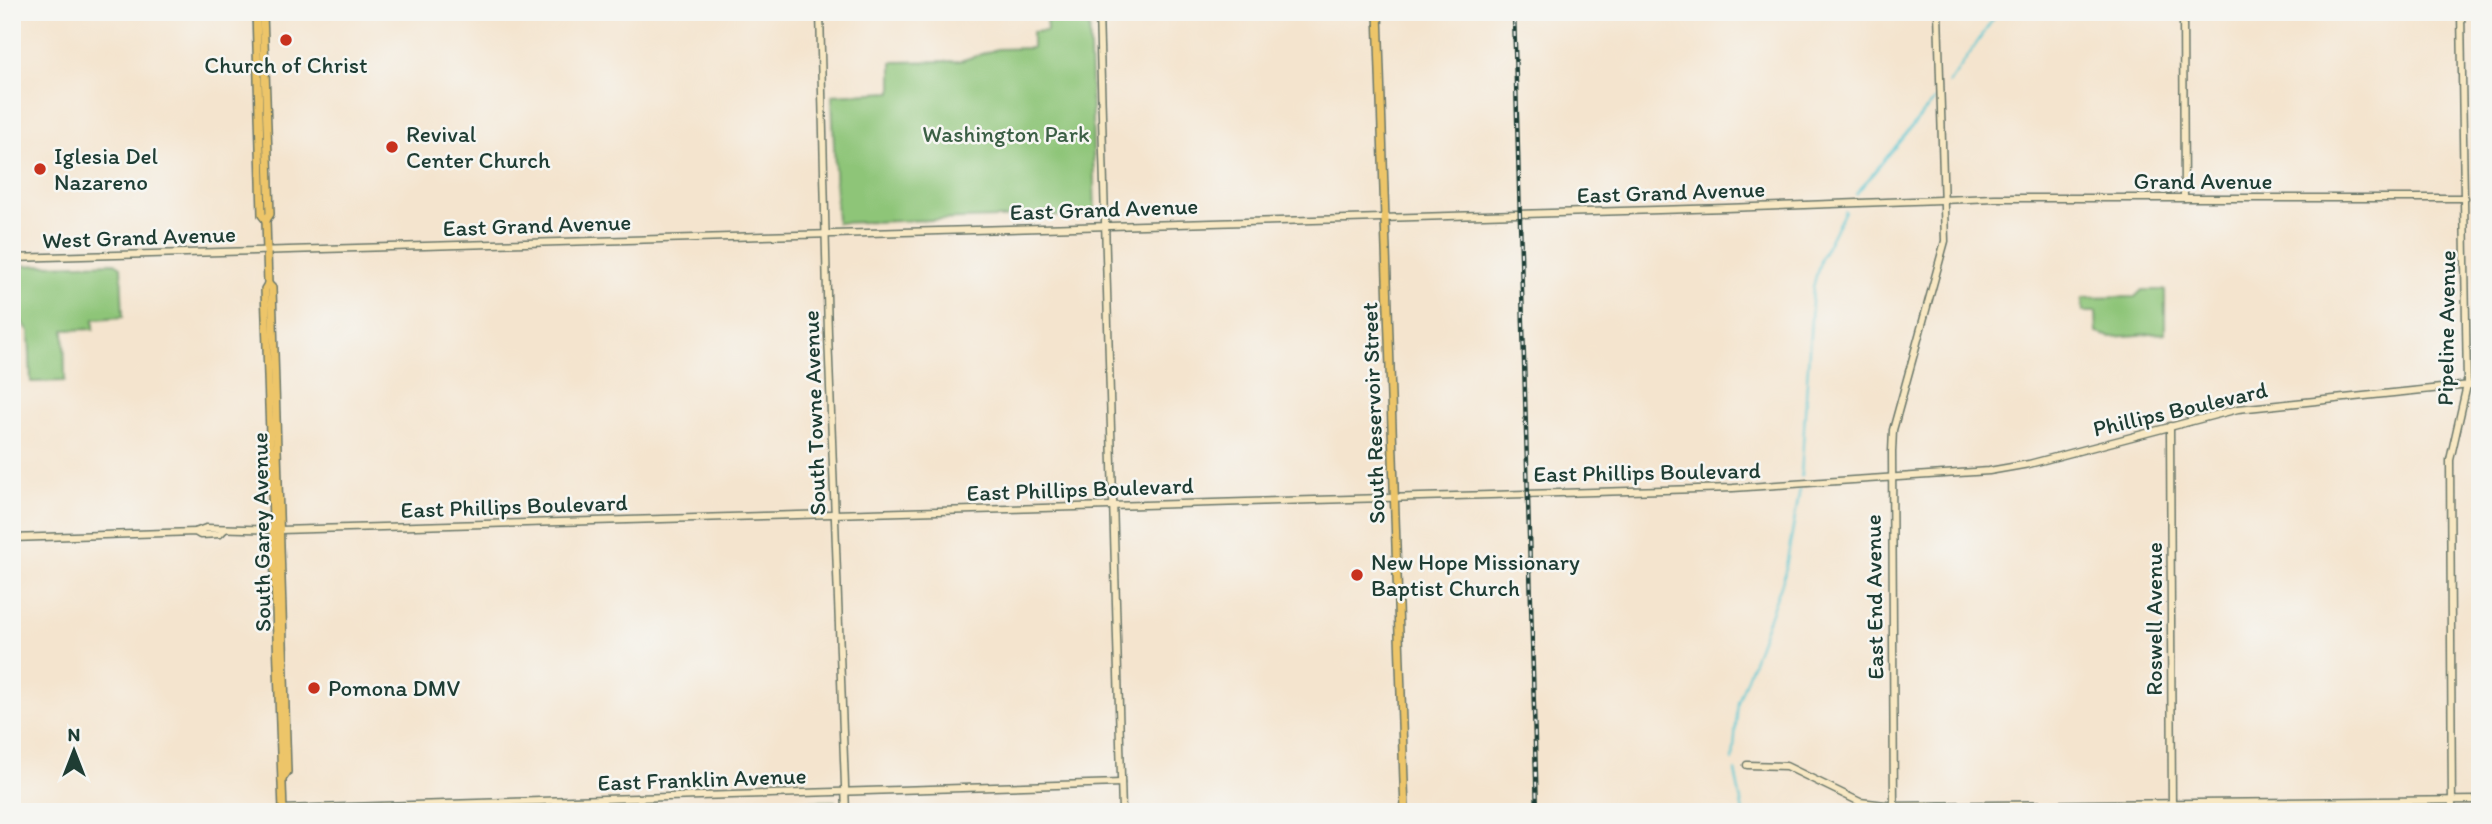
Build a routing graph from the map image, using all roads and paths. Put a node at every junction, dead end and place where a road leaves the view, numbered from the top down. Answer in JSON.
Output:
{"nodes":[{"id":1,"x":256,"y":12,"type":"edge"},
{"id":2,"x":263,"y":12,"type":"edge"},
{"id":3,"x":820,"y":12,"type":"edge"},
{"id":4,"x":1099,"y":12,"type":"edge"},
{"id":5,"x":1378,"y":12,"type":"edge"},
{"id":6,"x":1938,"y":12,"type":"edge"},
{"id":7,"x":2183,"y":12,"type":"edge"},
{"id":8,"x":2461,"y":12,"type":"edge"},
{"id":9,"x":2184,"y":198,"type":"junction"},
{"id":10,"x":2465,"y":198,"type":"junction"},
{"id":11,"x":1942,"y":201,"type":"junction"},
{"id":12,"x":1386,"y":218,"type":"junction"},
{"id":13,"x":267,"y":220,"type":"junction"},
{"id":14,"x":1106,"y":226,"type":"junction"},
{"id":15,"x":825,"y":233,"type":"junction"},
{"id":16,"x":267,"y":250,"type":"junction"},
{"id":17,"x":12,"y":258,"type":"edge"},
{"id":18,"x":268,"y":284,"type":"junction"},
{"id":19,"x":2480,"y":384,"type":"edge"},
{"id":20,"x":2467,"y":385,"type":"junction"},
{"id":21,"x":2170,"y":426,"type":"junction"},
{"id":22,"x":270,"y":472,"type":"junction"},
{"id":23,"x":1891,"y":479,"type":"junction"},
{"id":24,"x":279,"y":486,"type":"junction"},
{"id":25,"x":1394,"y":497,"type":"junction"},
{"id":26,"x":1115,"y":506,"type":"junction"},
{"id":27,"x":835,"y":514,"type":"junction"},
{"id":28,"x":275,"y":530,"type":"junction"},
{"id":29,"x":12,"y":538,"type":"edge"},
{"id":30,"x":1747,"y":765,"type":"dead end"},
{"id":31,"x":1121,"y":783,"type":"junction"},
{"id":32,"x":845,"y":793,"type":"junction"},
{"id":33,"x":2452,"y":800,"type":"junction"},
{"id":34,"x":2480,"y":800,"type":"edge"},
{"id":35,"x":2172,"y":808,"type":"edge"},
{"id":36,"x":1894,"y":809,"type":"edge"},
{"id":37,"x":283,"y":811,"type":"edge"},
{"id":38,"x":846,"y":812,"type":"edge"},
{"id":39,"x":1122,"y":812,"type":"edge"},
{"id":40,"x":1405,"y":812,"type":"edge"},
{"id":41,"x":2452,"y":812,"type":"edge"}],
"edges":[{"from":1,"to":13,"type":"main road","name":"South Garey Avenue"},
{"from":2,"to":13,"type":"main road","name":"South Garey Avenue"},
{"from":3,"to":15,"type":"street","name":"South Towne Avenue"},
{"from":4,"to":14,"type":"street"},
{"from":5,"to":12,"type":"main road","name":"South Reservoir Street"},
{"from":6,"to":11,"type":"street","name":"East End Avenue"},
{"from":7,"to":9,"type":"street"},
{"from":8,"to":10,"type":"street","name":"Pipeline Avenue"},
{"from":9,"to":10,"type":"street","name":"Grand Avenue"},
{"from":9,"to":11,"type":"street","name":"Grand Avenue"},
{"from":10,"to":20,"type":"street","name":"Pipeline Avenue"},
{"from":11,"to":12,"type":"street","name":"East Grand Avenue"},
{"from":11,"to":23,"type":"street","name":"East End Avenue"},
{"from":12,"to":14,"type":"street","name":"East Grand Avenue"},
{"from":12,"to":25,"type":"main road","name":"South Reservoir Street"},
{"from":13,"to":16,"type":"main road","name":"South Garey Avenue"},
{"from":14,"to":15,"type":"street","name":"East Grand Avenue"},
{"from":14,"to":26,"type":"street"},
{"from":15,"to":16,"type":"street","name":"East Grand Avenue"},
{"from":15,"to":27,"type":"street","name":"South Towne Avenue"},
{"from":16,"to":17,"type":"street","name":"West Grand Avenue"},
{"from":16,"to":18,"type":"main road","name":"South Garey Avenue"},
{"from":18,"to":22,"type":"main road","name":"South Garey Avenue"},
{"from":18,"to":24,"type":"main road","name":"South Garey Avenue"},
{"from":19,"to":20,"type":"street","name":"Phillips Boulevard"},
{"from":20,"to":21,"type":"street","name":"Phillips Boulevard"},
{"from":20,"to":33,"type":"street","name":"Pipeline Avenue"},
{"from":21,"to":23,"type":"street","name":"Phillips Boulevard"},
{"from":21,"to":35,"type":"street","name":"Roswell Avenue"},
{"from":22,"to":24,"type":"main road"},
{"from":22,"to":28,"type":"main road","name":"South Garey Avenue"},
{"from":23,"to":25,"type":"street","name":"East Phillips Boulevard"},
{"from":23,"to":36,"type":"street","name":"East End Avenue"},
{"from":24,"to":28,"type":"main road","name":"South Garey Avenue"},
{"from":25,"to":26,"type":"street","name":"East Phillips Boulevard"},
{"from":25,"to":40,"type":"main road","name":"South Reservoir Street"},
{"from":26,"to":27,"type":"street","name":"East Phillips Boulevard"},
{"from":26,"to":31,"type":"street"},
{"from":27,"to":28,"type":"street","name":"East Phillips Boulevard"},
{"from":27,"to":32,"type":"street","name":"South Towne Avenue"},
{"from":28,"to":29,"type":"street","name":"East Phillips Boulevard"},
{"from":28,"to":37,"type":"main road","name":"South Garey Avenue"},
{"from":30,"to":36,"type":"street"},
{"from":31,"to":32,"type":"street","name":"East Franklin Avenue"},
{"from":31,"to":39,"type":"street"},
{"from":32,"to":37,"type":"street","name":"East Franklin Avenue"},
{"from":32,"to":38,"type":"street","name":"South Towne Avenue"},
{"from":33,"to":34,"type":"street"},
{"from":33,"to":35,"type":"street"},
{"from":33,"to":41,"type":"street","name":"Pipeline Avenue"},
{"from":35,"to":36,"type":"street"}]}
